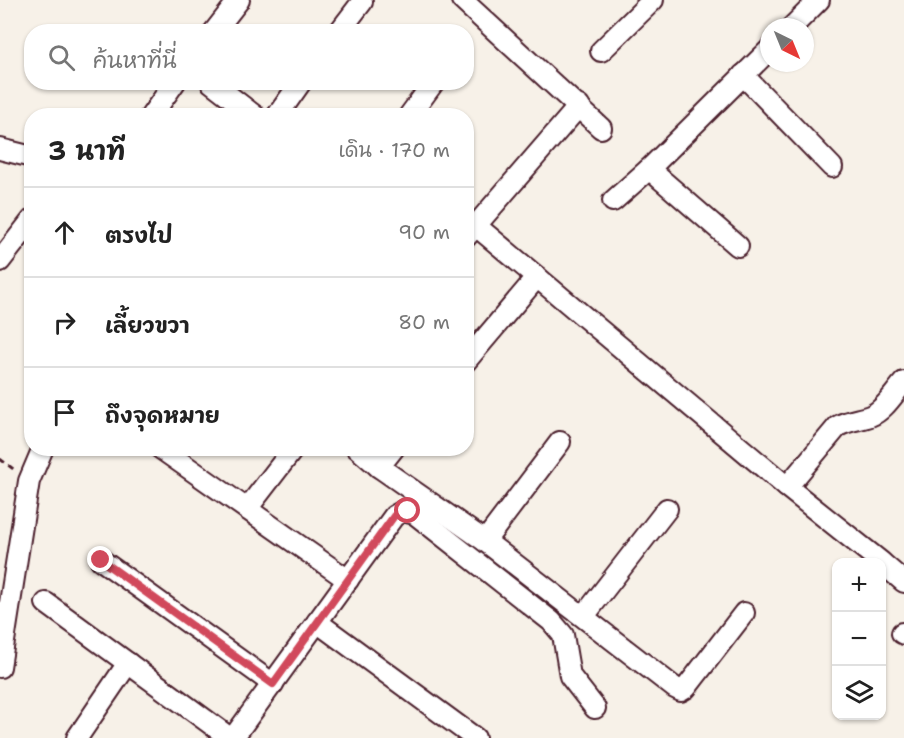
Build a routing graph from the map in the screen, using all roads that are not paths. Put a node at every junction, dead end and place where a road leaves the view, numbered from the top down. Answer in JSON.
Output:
{"nodes":[{"id":1,"x":239,"y":0,"type":"edge"},
{"id":2,"x":462,"y":0,"type":"edge"},
{"id":3,"x":653,"y":0,"type":"edge"},
{"id":4,"x":819,"y":0,"type":"edge"},
{"id":5,"x":362,"y":2,"type":"dead end"},
{"id":6,"x":801,"y":18,"type":"edge"},
{"id":7,"x":220,"y":24,"type":"edge"},
{"id":8,"x":345,"y":24,"type":"edge"},
{"id":9,"x":601,"y":51,"type":"dead end"},
{"id":10,"x":760,"y":59,"type":"edge"},
{"id":11,"x":743,"y":75,"type":"junction"},
{"id":12,"x":169,"y":90,"type":"edge"},
{"id":13,"x":221,"y":90,"type":"edge"},
{"id":14,"x":295,"y":90,"type":"edge"},
{"id":15,"x":428,"y":90,"type":"edge"},
{"id":16,"x":579,"y":106,"type":"junction"},
{"id":17,"x":157,"y":108,"type":"edge"},
{"id":18,"x":245,"y":108,"type":"edge"},
{"id":19,"x":283,"y":108,"type":"edge"},
{"id":20,"x":415,"y":108,"type":"edge"},
{"id":21,"x":602,"y":128,"type":"dead end"},
{"id":22,"x":0,"y":149,"type":"edge"},
{"id":23,"x":24,"y":156,"type":"edge"},
{"id":24,"x":832,"y":167,"type":"dead end"},
{"id":25,"x":649,"y":169,"type":"junction"},
{"id":26,"x":613,"y":201,"type":"dead end"},
{"id":27,"x":474,"y":228,"type":"edge"},
{"id":28,"x":24,"y":230,"type":"edge"},
{"id":29,"x":474,"y":233,"type":"edge"},
{"id":30,"x":738,"y":246,"type":"dead end"},
{"id":31,"x":0,"y":261,"type":"edge"},
{"id":32,"x":537,"y":277,"type":"junction"},
{"id":33,"x":474,"y":352,"type":"edge"},
{"id":34,"x":904,"y":382,"type":"edge"},
{"id":35,"x":560,"y":442,"type":"dead end"},
{"id":36,"x":40,"y":456,"type":"edge"},
{"id":37,"x":171,"y":456,"type":"edge"},
{"id":38,"x":288,"y":456,"type":"edge"},
{"id":39,"x":366,"y":456,"type":"edge"},
{"id":40,"x":388,"y":456,"type":"edge"},
{"id":41,"x":379,"y":467,"type":"junction"},
{"id":42,"x":787,"y":487,"type":"junction"},
{"id":43,"x":247,"y":509,"type":"junction"},
{"id":44,"x":667,"y":509,"type":"dead end"},
{"id":45,"x":485,"y":541,"type":"junction"},
{"id":46,"x":875,"y":558,"type":"edge"},
{"id":47,"x":101,"y":560,"type":"dead end"},
{"id":48,"x":886,"y":567,"type":"edge"},
{"id":49,"x":348,"y":580,"type":"junction"},
{"id":50,"x":904,"y":582,"type":"edge"},
{"id":51,"x":46,"y":603,"type":"dead end"},
{"id":52,"x":744,"y":613,"type":"dead end"},
{"id":53,"x":584,"y":616,"type":"junction"},
{"id":54,"x":317,"y":622,"type":"junction"},
{"id":55,"x":128,"y":663,"type":"junction"},
{"id":56,"x":0,"y":667,"type":"edge"},
{"id":57,"x":273,"y":684,"type":"junction"},
{"id":58,"x":595,"y":708,"type":"dead end"},
{"id":59,"x":77,"y":738,"type":"edge"},
{"id":60,"x":231,"y":738,"type":"edge"},
{"id":61,"x":475,"y":738,"type":"edge"}],
"edges":[{"from":1,"to":7,"type":"street"},
{"from":2,"to":16,"type":"street"},
{"from":3,"to":9,"type":"street"},
{"from":4,"to":6,"type":"street"},
{"from":5,"to":8,"type":"street"},
{"from":10,"to":11,"type":"street"},
{"from":11,"to":24,"type":"street"},
{"from":11,"to":25,"type":"street"},
{"from":12,"to":17,"type":"street"},
{"from":13,"to":18,"type":"street"},
{"from":14,"to":19,"type":"street"},
{"from":15,"to":20,"type":"street"},
{"from":16,"to":21,"type":"street"},
{"from":16,"to":27,"type":"street"},
{"from":22,"to":23,"type":"street"},
{"from":25,"to":26,"type":"street"},
{"from":25,"to":30,"type":"street"},
{"from":28,"to":31,"type":"street"},
{"from":29,"to":32,"type":"street"},
{"from":32,"to":33,"type":"street"},
{"from":32,"to":42,"type":"street"},
{"from":34,"to":42,"type":"street"},
{"from":35,"to":45,"type":"street"},
{"from":36,"to":56,"type":"street"},
{"from":37,"to":43,"type":"street"},
{"from":38,"to":43,"type":"street"},
{"from":39,"to":41,"type":"street"},
{"from":40,"to":41,"type":"street"},
{"from":41,"to":45,"type":"street"},
{"from":42,"to":46,"type":"street"},
{"from":43,"to":49,"type":"street"},
{"from":44,"to":53,"type":"street"},
{"from":45,"to":53,"type":"street"},
{"from":47,"to":57,"type":"street"},
{"from":48,"to":50,"type":"street"},
{"from":49,"to":54,"type":"street"},
{"from":49,"to":58,"type":"street"},
{"from":51,"to":55,"type":"street"},
{"from":52,"to":53,"type":"street"},
{"from":54,"to":57,"type":"street"},
{"from":54,"to":61,"type":"street"},
{"from":55,"to":59,"type":"street"},
{"from":55,"to":60,"type":"street"},
{"from":57,"to":60,"type":"street"}]}
